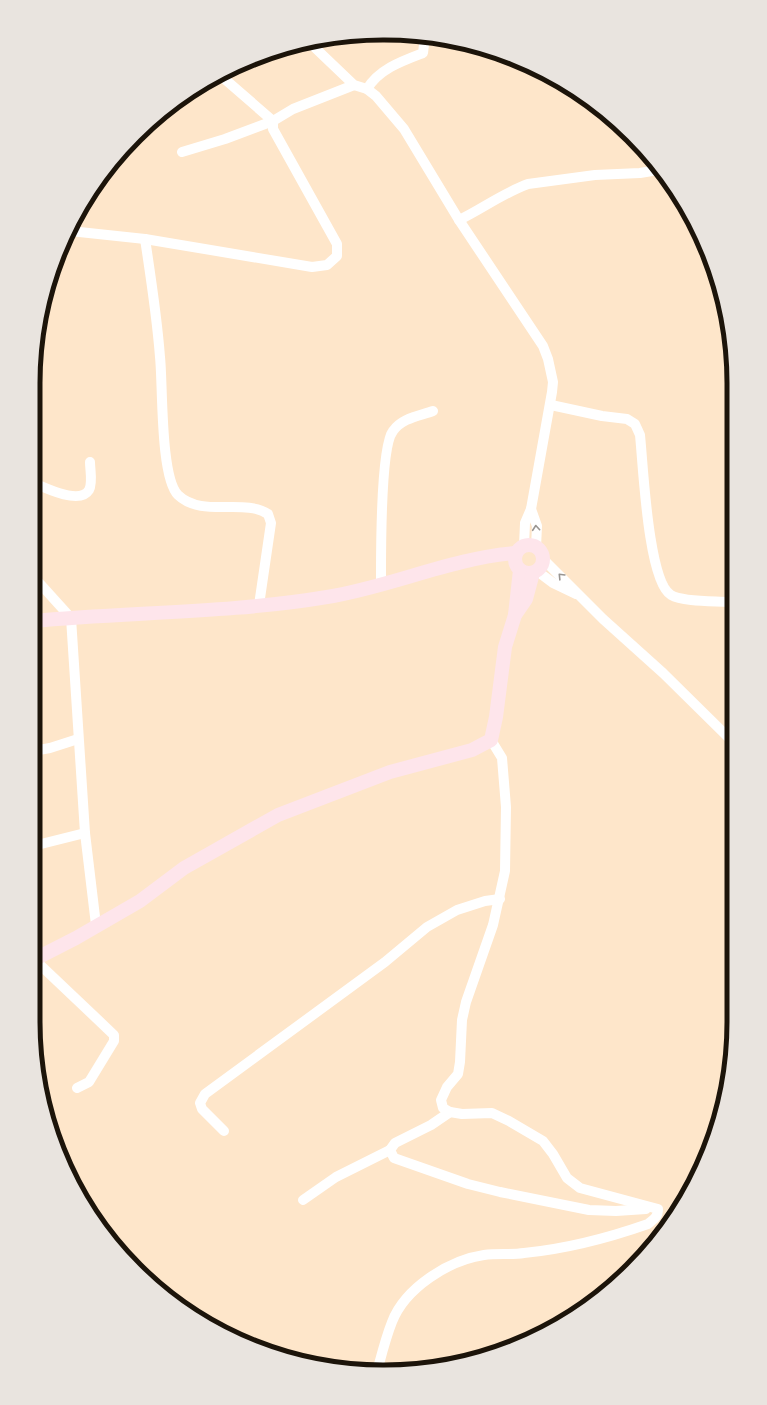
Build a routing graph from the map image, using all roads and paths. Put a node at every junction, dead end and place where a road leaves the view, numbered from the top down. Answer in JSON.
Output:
{"nodes":[{"id":1,"x":424,"y":43,"type":"edge"},
{"id":2,"x":315,"y":47,"type":"edge"},
{"id":3,"x":225,"y":79,"type":"edge"},
{"id":4,"x":354,"y":85,"type":"junction"},
{"id":5,"x":367,"y":89,"type":"junction"},
{"id":6,"x":273,"y":121,"type":"junction"},
{"id":7,"x":182,"y":152,"type":"dead end"},
{"id":8,"x":653,"y":171,"type":"edge"},
{"id":9,"x":459,"y":220,"type":"junction"},
{"id":10,"x":75,"y":232,"type":"edge"},
{"id":11,"x":145,"y":239,"type":"junction"},
{"id":12,"x":551,"y":405,"type":"junction"},
{"id":13,"x":433,"y":411,"type":"dead end"},
{"id":14,"x":90,"y":462,"type":"dead end"},
{"id":15,"x":40,"y":486,"type":"edge"},
{"id":16,"x":530,"y":560,"type":"junction"},
{"id":17,"x":40,"y":583,"type":"edge"},
{"id":18,"x":381,"y":586,"type":"junction"},
{"id":19,"x":727,"y":602,"type":"edge"},
{"id":20,"x":259,"y":605,"type":"junction"},
{"id":21,"x":71,"y":618,"type":"junction"},
{"id":22,"x":40,"y":621,"type":"edge"},
{"id":23,"x":727,"y":737,"type":"edge"},
{"id":24,"x":78,"y":739,"type":"junction"},
{"id":25,"x":491,"y":740,"type":"junction"},
{"id":26,"x":40,"y":750,"type":"edge"},
{"id":27,"x":85,"y":833,"type":"junction"},
{"id":28,"x":40,"y":844,"type":"edge"},
{"id":29,"x":500,"y":899,"type":"junction"},
{"id":30,"x":96,"y":925,"type":"junction"},
{"id":31,"x":40,"y":956,"type":"edge"},
{"id":32,"x":40,"y":966,"type":"edge"},
{"id":33,"x":76,"y":1088,"type":"dead end"},
{"id":34,"x":450,"y":1112,"type":"junction"},
{"id":35,"x":224,"y":1131,"type":"dead end"},
{"id":36,"x":390,"y":1150,"type":"junction"},
{"id":37,"x":303,"y":1200,"type":"dead end"},
{"id":38,"x":658,"y":1209,"type":"junction"},
{"id":39,"x":379,"y":1365,"type":"edge"}],
"edges":[{"from":1,"to":5,"type":"street"},
{"from":2,"to":4,"type":"street"},
{"from":3,"to":6,"type":"street"},
{"from":4,"to":5,"type":"street"},
{"from":4,"to":6,"type":"street"},
{"from":5,"to":9,"type":"street"},
{"from":6,"to":7,"type":"street"},
{"from":6,"to":11,"type":"street"},
{"from":8,"to":9,"type":"street"},
{"from":9,"to":12,"type":"street"},
{"from":10,"to":11,"type":"street"},
{"from":11,"to":20,"type":"street"},
{"from":12,"to":16,"type":"street"},
{"from":12,"to":19,"type":"street"},
{"from":13,"to":18,"type":"street"},
{"from":14,"to":15,"type":"street"},
{"from":16,"to":18,"type":"street"},
{"from":16,"to":23,"type":"street"},
{"from":16,"to":25,"type":"street"},
{"from":17,"to":21,"type":"street"},
{"from":18,"to":20,"type":"street"},
{"from":20,"to":21,"type":"street"},
{"from":21,"to":22,"type":"street"},
{"from":21,"to":24,"type":"street"},
{"from":24,"to":26,"type":"street"},
{"from":24,"to":27,"type":"street"},
{"from":25,"to":29,"type":"street"},
{"from":25,"to":30,"type":"street"},
{"from":27,"to":28,"type":"street"},
{"from":27,"to":30,"type":"street"},
{"from":29,"to":34,"type":"street"},
{"from":29,"to":35,"type":"street"},
{"from":30,"to":31,"type":"street"},
{"from":32,"to":33,"type":"street"},
{"from":34,"to":36,"type":"street"},
{"from":34,"to":38,"type":"street"},
{"from":36,"to":37,"type":"street"},
{"from":36,"to":38,"type":"street"},
{"from":38,"to":39,"type":"street"}]}
